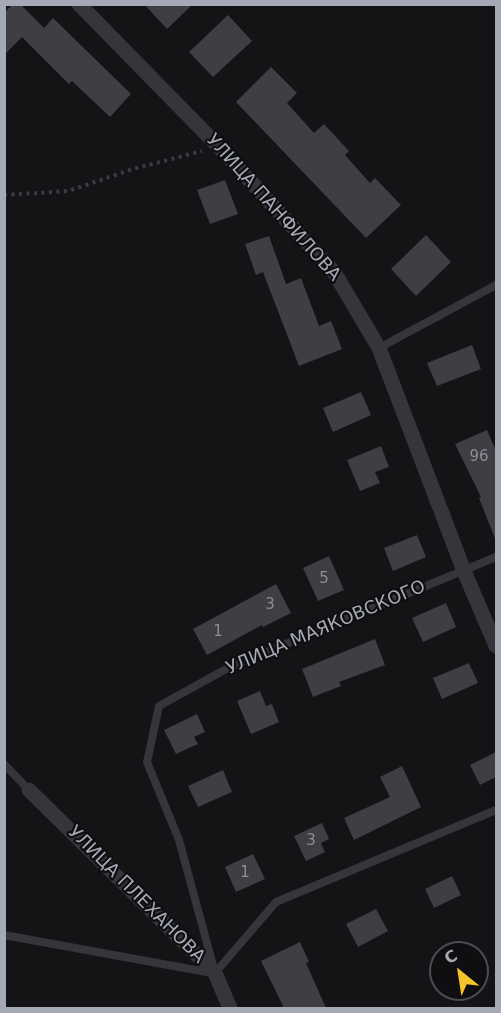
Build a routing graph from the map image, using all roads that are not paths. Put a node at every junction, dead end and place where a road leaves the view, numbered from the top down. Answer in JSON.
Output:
{"nodes":[{"id":1,"x":79,"y":4,"type":"edge"},
{"id":2,"x":496,"y":285,"type":"edge"},
{"id":3,"x":379,"y":348,"type":"junction"},
{"id":4,"x":496,"y":557,"type":"edge"},
{"id":5,"x":464,"y":571,"type":"junction"},
{"id":6,"x":496,"y":646,"type":"edge"},
{"id":7,"x":4,"y":764,"type":"edge"},
{"id":8,"x":29,"y":790,"type":"joint"},
{"id":9,"x":496,"y":810,"type":"edge"},
{"id":10,"x":4,"y":934,"type":"edge"},
{"id":11,"x":215,"y":973,"type":"junction"},
{"id":12,"x":230,"y":1008,"type":"edge"}],
"edges":[{"from":1,"to":3,"type":"street","name":"УЛИЦА ПАНФИЛОВА"},
{"from":2,"to":3,"type":"lane"},
{"from":3,"to":5,"type":"street","name":"УЛИЦА ПАНФИЛОВА"},
{"from":4,"to":5,"type":"lane","name":"УЛИЦА МАЯКОВСКОГО"},
{"from":5,"to":6,"type":"street","name":"УЛИЦА ПАНФИЛОВА"},
{"from":5,"to":11,"type":"lane","name":"УЛИЦА МАЯКОВСКОГО"},
{"from":7,"to":8,"type":"lane"},
{"from":8,"to":11,"type":"street","name":"УЛИЦА ПЛЕХАНОВА"},
{"from":9,"to":11,"type":"lane"},
{"from":10,"to":11,"type":"lane"},
{"from":11,"to":12,"type":"street","name":"УЛИЦА ПЛЕХАНОВА"}]}
